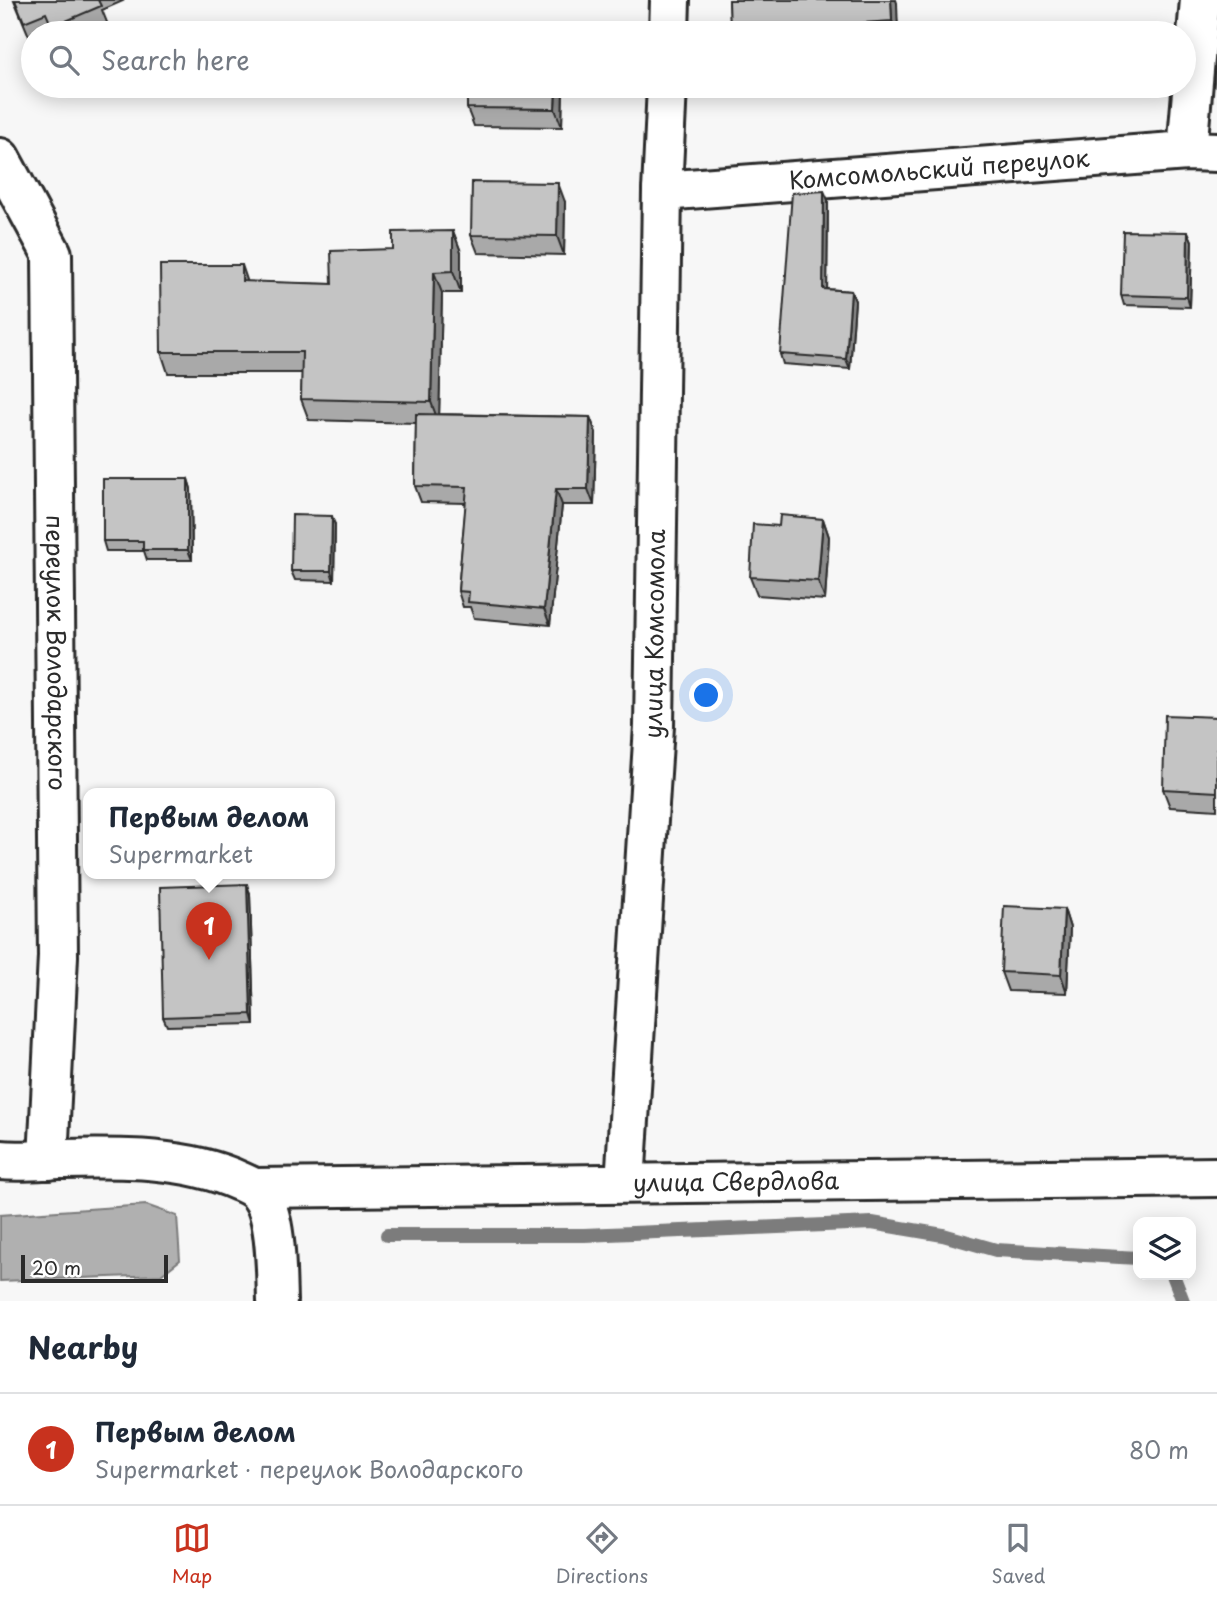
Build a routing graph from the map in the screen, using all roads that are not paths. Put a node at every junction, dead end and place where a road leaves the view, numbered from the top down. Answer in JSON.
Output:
{"nodes":[{"id":1,"x":670,"y":0,"type":"edge"},
{"id":2,"x":1200,"y":0,"type":"edge"},
{"id":3,"x":669,"y":21,"type":"edge"},
{"id":4,"x":666,"y":98,"type":"edge"},
{"id":5,"x":1202,"y":151,"type":"edge"},
{"id":6,"x":0,"y":158,"type":"edge"},
{"id":7,"x":662,"y":191,"type":"junction"},
{"id":8,"x":0,"y":1160,"type":"edge"},
{"id":9,"x":48,"y":1160,"type":"junction"},
{"id":10,"x":1217,"y":1178,"type":"edge"},
{"id":11,"x":625,"y":1183,"type":"junction"},
{"id":12,"x":255,"y":1188,"type":"junction"},
{"id":13,"x":277,"y":1301,"type":"edge"}],
"edges":[{"from":1,"to":3,"type":"street"},
{"from":2,"to":5,"type":"street"},
{"from":4,"to":7,"type":"street","name":"улица Комсомола"},
{"from":5,"to":7,"type":"street","name":"Комсомольский переулок"},
{"from":6,"to":9,"type":"street","name":"переулок Володарского"},
{"from":7,"to":11,"type":"street","name":"улица Комсомола"},
{"from":8,"to":9,"type":"street"},
{"from":9,"to":12,"type":"street"},
{"from":10,"to":11,"type":"street","name":"улица Свердлова"},
{"from":11,"to":12,"type":"street","name":"улица Свердлова"},
{"from":12,"to":13,"type":"street"}]}
